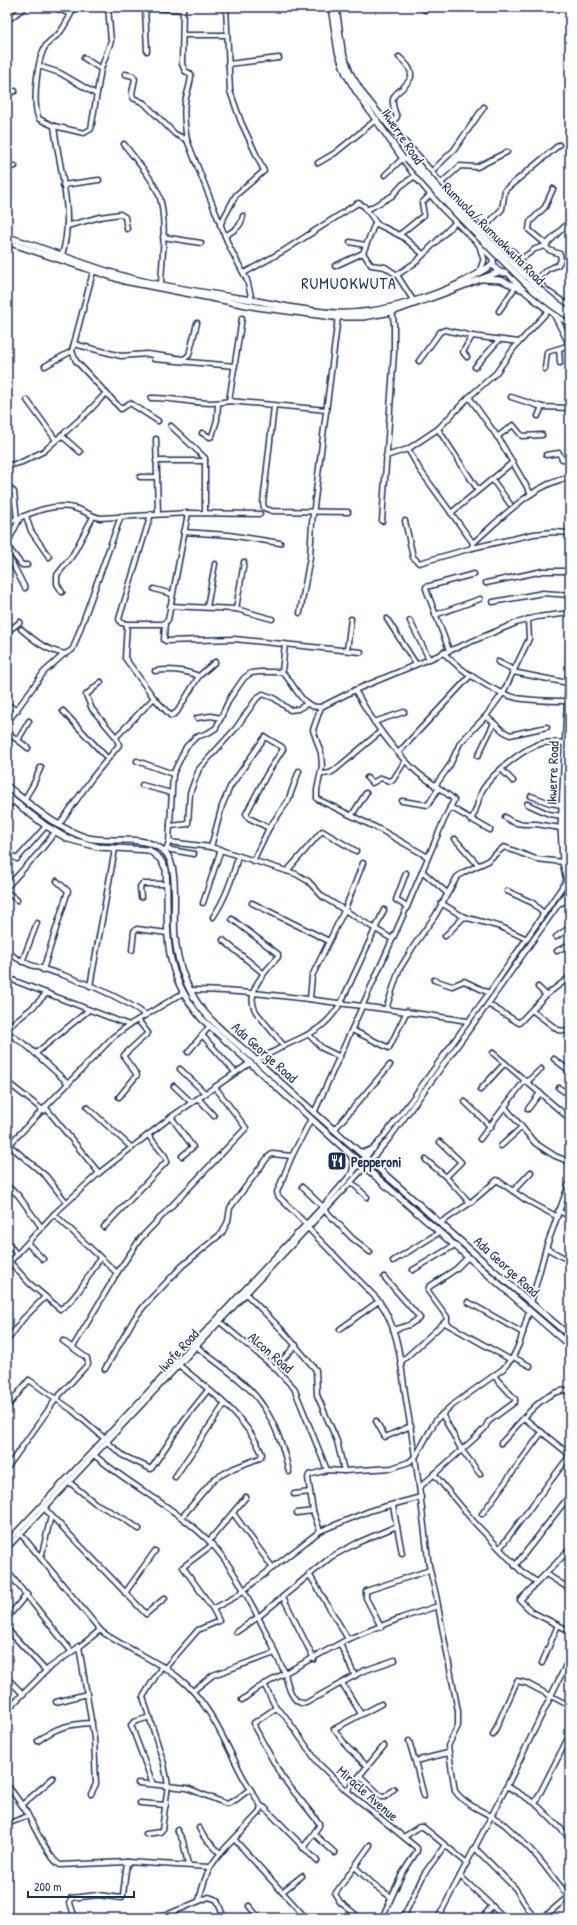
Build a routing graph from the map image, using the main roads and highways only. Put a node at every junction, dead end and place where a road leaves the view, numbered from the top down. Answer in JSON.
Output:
{"nodes":[{"id":1,"x":331,"y":7,"type":"edge"},
{"id":2,"x":336,"y":7,"type":"edge"},
{"id":3,"x":400,"y":138,"type":"junction"},
{"id":4,"x":406,"y":158,"type":"junction"},
{"id":5,"x":7,"y":237,"type":"edge"},
{"id":6,"x":7,"y":242,"type":"edge"},
{"id":7,"x":479,"y":244,"type":"junction"},
{"id":8,"x":503,"y":249,"type":"junction"},
{"id":9,"x":493,"y":258,"type":"junction"},
{"id":10,"x":61,"y":259,"type":"junction"},
{"id":11,"x":517,"y":260,"type":"junction"},
{"id":12,"x":493,"y":264,"type":"junction"},
{"id":13,"x":499,"y":272,"type":"junction"},
{"id":14,"x":508,"y":272,"type":"junction"},
{"id":15,"x":478,"y":274,"type":"junction"},
{"id":16,"x":478,"y":280,"type":"junction"},
{"id":17,"x":529,"y":293,"type":"junction"},
{"id":18,"x":570,"y":307,"type":"edge"},
{"id":19,"x":392,"y":309,"type":"junction"},
{"id":20,"x":551,"y":312,"type":"junction"},
{"id":21,"x":570,"y":312,"type":"edge"},
{"id":22,"x":570,"y":317,"type":"edge"},
{"id":23,"x":570,"y":323,"type":"edge"},
{"id":24,"x":570,"y":345,"type":"edge"},
{"id":25,"x":570,"y":651,"type":"edge"},
{"id":26,"x":570,"y":723,"type":"edge"},
{"id":27,"x":569,"y":752,"type":"edge"},
{"id":28,"x":7,"y":786,"type":"edge"},
{"id":29,"x":7,"y":796,"type":"edge"},
{"id":30,"x":566,"y":806,"type":"edge"},
{"id":31,"x":568,"y":833,"type":"edge"},
{"id":32,"x":569,"y":858,"type":"edge"},
{"id":33,"x":569,"y":879,"type":"edge"},
{"id":34,"x":569,"y":892,"type":"edge"},
{"id":35,"x":373,"y":1149,"type":"road end"},
{"id":36,"x":360,"y":1152,"type":"junction"},
{"id":37,"x":351,"y":1154,"type":"junction"},
{"id":38,"x":352,"y":1174,"type":"road end"},
{"id":39,"x":570,"y":1336,"type":"edge"},
{"id":40,"x":570,"y":1346,"type":"edge"}],
"edges":[{"from":1,"to":4,"type":"main road","name":"Ikwerre Road"},
{"from":2,"to":3,"type":"main road","name":"Ikwerre Road"},
{"from":3,"to":4,"type":"main road"},
{"from":3,"to":8,"type":"main road","name":"Ikwerre Road"},
{"from":4,"to":7,"type":"main road","name":"Ikwerre Road"},
{"from":4,"to":21,"type":"main road","name":"Rumuola/ Rumuokwuta Road","bridge":true},
{"from":4,"to":22,"type":"main road","name":"Rumuola/ Rumuokwuta Road","bridge":true},
{"from":5,"to":10,"type":"main road"},
{"from":6,"to":10,"type":"main road"},
{"from":7,"to":9,"type":"main road","name":"Ikwerre Road"},
{"from":7,"to":15,"type":"main road"},
{"from":8,"to":9,"type":"main road"},
{"from":8,"to":11,"type":"main road"},
{"from":9,"to":12,"type":"main road"},
{"from":10,"to":19,"type":"main road"},
{"from":10,"to":19,"type":"main road"},
{"from":11,"to":14,"type":"main road"},
{"from":11,"to":18,"type":"main road"},
{"from":12,"to":13,"type":"main road"},
{"from":12,"to":15,"type":"main road"},
{"from":13,"to":14,"type":"main road"},
{"from":13,"to":16,"type":"main road"},
{"from":14,"to":17,"type":"main road"},
{"from":15,"to":19,"type":"main road"},
{"from":16,"to":17,"type":"main road"},
{"from":16,"to":19,"type":"main road"},
{"from":17,"to":20,"type":"main road"},
{"from":20,"to":23,"type":"main road"},
{"from":20,"to":24,"type":"main road"},
{"from":25,"to":30,"type":"main road","name":"Ikwerre Road"},
{"from":26,"to":27,"type":"main road","name":"Ikwerre Road"},
{"from":27,"to":30,"type":"main road","name":"Ikwerre Road"},
{"from":28,"to":36,"type":"main road","name":"Ada George Road"},
{"from":29,"to":37,"type":"main road","name":"Ada George Road"},
{"from":30,"to":31,"type":"main road","name":"Ikwerre Road"},
{"from":30,"to":33,"type":"main road","name":"Ikwerre Road"},
{"from":31,"to":32,"type":"main road","name":"Ikwerre Road"},
{"from":32,"to":33,"type":"main road","name":"Ikwerre Road"},
{"from":33,"to":34,"type":"main road","name":"Ikwerre Road"},
{"from":35,"to":36,"type":"main road"},
{"from":36,"to":39,"type":"main road","name":"Ada George Road"},
{"from":37,"to":38,"type":"main road"},
{"from":37,"to":40,"type":"main road","name":"Ada George Road"}]}
